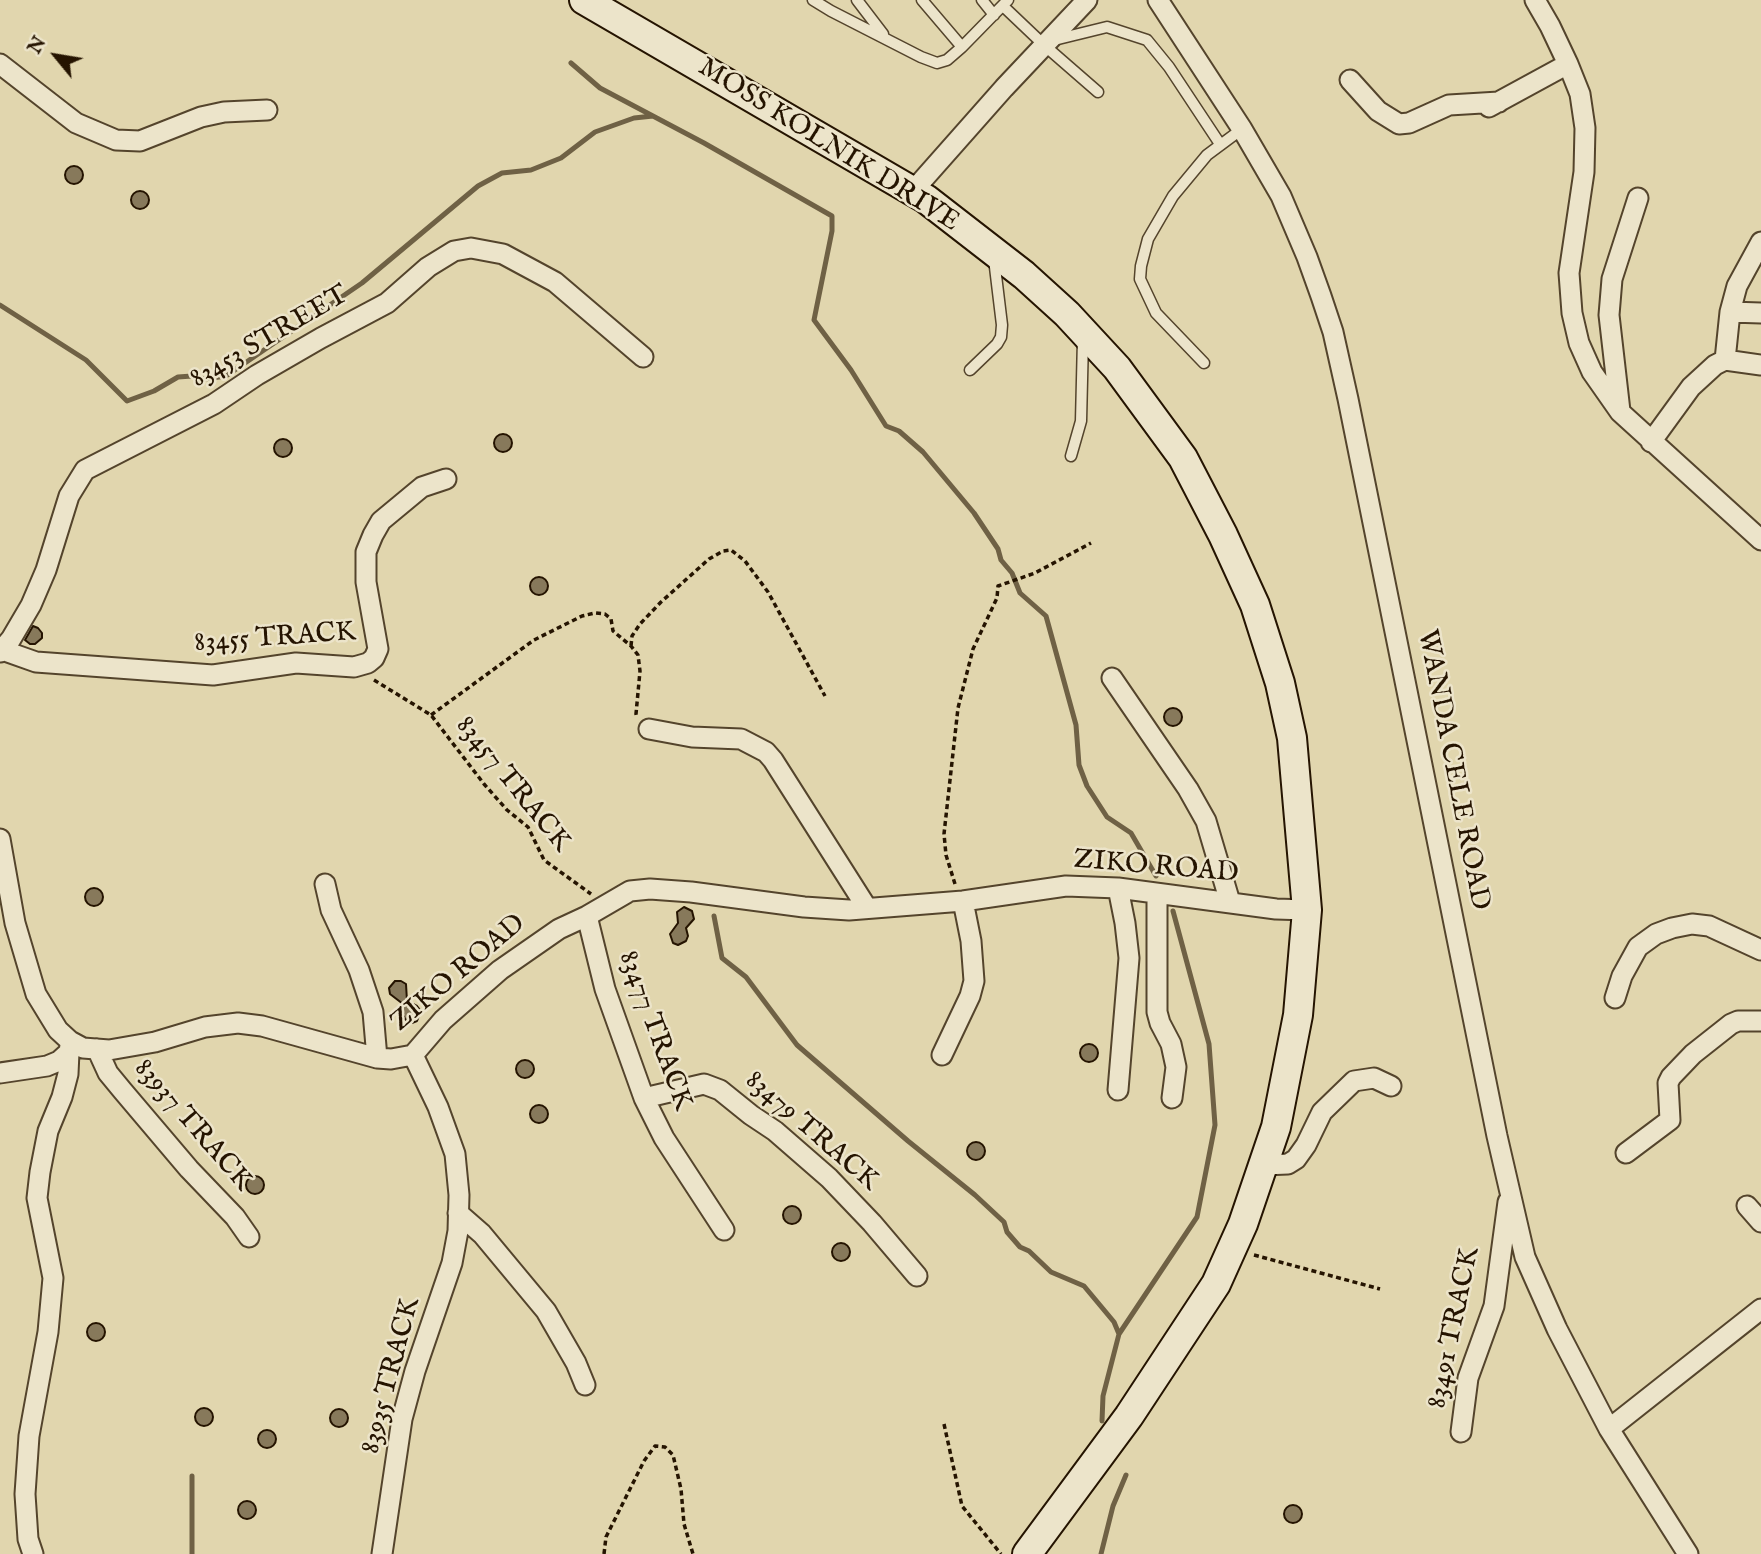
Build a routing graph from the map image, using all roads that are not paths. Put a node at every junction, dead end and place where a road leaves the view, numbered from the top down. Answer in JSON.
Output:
{"nodes":[{"id":1,"x":584,"y":0,"type":"edge"},
{"id":2,"x":813,"y":0,"type":"edge"},
{"id":3,"x":857,"y":0,"type":"edge"},
{"id":4,"x":922,"y":0,"type":"edge"},
{"id":5,"x":982,"y":0,"type":"edge"},
{"id":6,"x":1087,"y":0,"type":"edge"},
{"id":7,"x":1158,"y":0,"type":"edge"},
{"id":8,"x":1535,"y":0,"type":"edge"},
{"id":9,"x":1005,"y":3,"type":"edge"},
{"id":10,"x":994,"y":15,"type":"junction"},
{"id":11,"x":885,"y":37,"type":"junction"},
{"id":12,"x":1046,"y":43,"type":"junction"},
{"id":13,"x":962,"y":47,"type":"junction"},
{"id":14,"x":0,"y":64,"type":"edge"},
{"id":15,"x":1568,"y":64,"type":"junction"},
{"id":16,"x":1350,"y":80,"type":"dead end"},
{"id":17,"x":1098,"y":92,"type":"dead end"},
{"id":18,"x":1499,"y":102,"type":"junction"},
{"id":19,"x":267,"y":110,"type":"dead end"},
{"id":20,"x":1473,"y":115,"type":"dead end"},
{"id":21,"x":1242,"y":129,"type":"junction"},
{"id":22,"x":1220,"y":144,"type":"junction"},
{"id":23,"x":912,"y":192,"type":"junction"},
{"id":24,"x":1638,"y":198,"type":"dead end"},
{"id":25,"x":1761,"y":242,"type":"edge"},
{"id":26,"x":993,"y":251,"type":"junction"},
{"id":27,"x":1730,"y":312,"type":"junction"},
{"id":28,"x":1761,"y":313,"type":"edge"},
{"id":29,"x":1083,"y":331,"type":"junction"},
{"id":30,"x":643,"y":357,"type":"dead end"},
{"id":31,"x":1725,"y":360,"type":"junction"},
{"id":32,"x":1204,"y":363,"type":"dead end"},
{"id":33,"x":1761,"y":365,"type":"edge"},
{"id":34,"x":970,"y":370,"type":"dead end"},
{"id":35,"x":1620,"y":412,"type":"junction"},
{"id":36,"x":1651,"y":442,"type":"junction"},
{"id":37,"x":1072,"y":456,"type":"dead end"},
{"id":38,"x":446,"y":480,"type":"dead end"},
{"id":39,"x":1761,"y":540,"type":"edge"},
{"id":40,"x":1,"y":651,"type":"edge"},
{"id":41,"x":1112,"y":678,"type":"dead end"},
{"id":42,"x":649,"y":729,"type":"road end"},
{"id":43,"x":0,"y":839,"type":"edge"},
{"id":44,"x":325,"y":884,"type":"dead end"},
{"id":45,"x":1118,"y":888,"type":"junction"},
{"id":46,"x":1157,"y":894,"type":"junction"},
{"id":47,"x":963,"y":901,"type":"junction"},
{"id":48,"x":1230,"y":902,"type":"junction"},
{"id":49,"x":867,"y":908,"type":"junction"},
{"id":50,"x":1307,"y":910,"type":"junction"},
{"id":51,"x":592,"y":913,"type":"junction"},
{"id":52,"x":1761,"y":950,"type":"edge"},
{"id":53,"x":1615,"y":998,"type":"dead end"},
{"id":54,"x":1761,"y":1021,"type":"edge"},
{"id":55,"x":69,"y":1047,"type":"junction"},
{"id":56,"x":97,"y":1049,"type":"junction"},
{"id":57,"x":413,"y":1055,"type":"junction"},
{"id":58,"x":942,"y":1055,"type":"dead end"},
{"id":59,"x":377,"y":1058,"type":"junction"},
{"id":60,"x":0,"y":1073,"type":"edge"},
{"id":61,"x":1391,"y":1086,"type":"dead end"},
{"id":62,"x":1118,"y":1090,"type":"dead end"},
{"id":63,"x":644,"y":1098,"type":"junction"},
{"id":64,"x":1172,"y":1098,"type":"dead end"},
{"id":65,"x":1626,"y":1153,"type":"dead end"},
{"id":66,"x":1264,"y":1165,"type":"junction"},
{"id":67,"x":1510,"y":1194,"type":"junction"},
{"id":68,"x":1747,"y":1206,"type":"dead end"},
{"id":69,"x":458,"y":1213,"type":"junction"},
{"id":70,"x":1761,"y":1222,"type":"edge"},
{"id":71,"x":724,"y":1230,"type":"dead end"},
{"id":72,"x":249,"y":1237,"type":"dead end"},
{"id":73,"x":917,"y":1276,"type":"dead end"},
{"id":74,"x":1761,"y":1308,"type":"edge"},
{"id":75,"x":585,"y":1385,"type":"dead end"},
{"id":76,"x":1609,"y":1429,"type":"junction"},
{"id":77,"x":1461,"y":1432,"type":"dead end"},
{"id":78,"x":33,"y":1554,"type":"edge"},
{"id":79,"x":382,"y":1554,"type":"edge"},
{"id":80,"x":1027,"y":1554,"type":"edge"},
{"id":81,"x":1688,"y":1554,"type":"edge"}],
"edges":[{"from":1,"to":23,"type":"main road","name":"MOSS KOLNIK DRIVE"},
{"from":2,"to":11,"type":"lane"},
{"from":3,"to":11,"type":"lane"},
{"from":4,"to":13,"type":"lane"},
{"from":5,"to":10,"type":"lane"},
{"from":6,"to":12,"type":"street"},
{"from":7,"to":21,"type":"street","name":"WANDA CELE ROAD"},
{"from":8,"to":15,"type":"street"},
{"from":9,"to":10,"type":"lane"},
{"from":9,"to":12,"type":"lane"},
{"from":10,"to":13,"type":"lane"},
{"from":11,"to":13,"type":"lane"},
{"from":12,"to":17,"type":"lane"},
{"from":12,"to":22,"type":"lane"},
{"from":12,"to":23,"type":"street"},
{"from":14,"to":19,"type":"street"},
{"from":15,"to":18,"type":"street"},
{"from":15,"to":35,"type":"street"},
{"from":16,"to":18,"type":"street"},
{"from":18,"to":20,"type":"street"},
{"from":21,"to":22,"type":"lane"},
{"from":21,"to":67,"type":"street","name":"WANDA CELE ROAD"},
{"from":22,"to":32,"type":"lane"},
{"from":23,"to":26,"type":"main road","name":"MOSS KOLNIK DRIVE"},
{"from":24,"to":35,"type":"street"},
{"from":25,"to":27,"type":"street"},
{"from":26,"to":29,"type":"main road","name":"MOSS KOLNIK DRIVE"},
{"from":26,"to":34,"type":"lane"},
{"from":27,"to":28,"type":"street"},
{"from":27,"to":31,"type":"street"},
{"from":29,"to":37,"type":"lane"},
{"from":29,"to":50,"type":"main road","name":"MOSS KOLNIK DRIVE"},
{"from":30,"to":40,"type":"street","name":"83453 STREET"},
{"from":31,"to":33,"type":"street"},
{"from":31,"to":36,"type":"street"},
{"from":35,"to":36,"type":"street"},
{"from":36,"to":39,"type":"street"},
{"from":38,"to":40,"type":"street","name":"83455 TRACK"},
{"from":41,"to":48,"type":"street"},
{"from":42,"to":49,"type":"street"},
{"from":43,"to":55,"type":"street"},
{"from":44,"to":59,"type":"street"},
{"from":45,"to":46,"type":"street","name":"ZIKO ROAD"},
{"from":45,"to":47,"type":"street","name":"ZIKO ROAD"},
{"from":45,"to":62,"type":"street"},
{"from":46,"to":48,"type":"street","name":"ZIKO ROAD"},
{"from":46,"to":64,"type":"street"},
{"from":47,"to":49,"type":"street","name":"ZIKO ROAD"},
{"from":47,"to":58,"type":"street"},
{"from":48,"to":50,"type":"street","name":"ZIKO ROAD"},
{"from":49,"to":51,"type":"street","name":"ZIKO ROAD"},
{"from":50,"to":66,"type":"main road","name":"MOSS KOLNIK DRIVE"},
{"from":51,"to":57,"type":"street","name":"ZIKO ROAD"},
{"from":51,"to":63,"type":"street","name":"83477 TRACK"},
{"from":52,"to":53,"type":"street"},
{"from":54,"to":65,"type":"street"},
{"from":55,"to":56,"type":"street","name":"ZIKO ROAD"},
{"from":55,"to":60,"type":"street"},
{"from":55,"to":78,"type":"street"},
{"from":56,"to":59,"type":"street","name":"ZIKO ROAD"},
{"from":56,"to":72,"type":"street","name":"83937 TRACK"},
{"from":57,"to":59,"type":"street","name":"ZIKO ROAD"},
{"from":57,"to":69,"type":"street","name":"83935 TRACK"},
{"from":61,"to":66,"type":"street"},
{"from":63,"to":71,"type":"street","name":"83477 TRACK"},
{"from":63,"to":73,"type":"street","name":"83479 TRACK"},
{"from":66,"to":80,"type":"main road","name":"MOSS KOLNIK DRIVE"},
{"from":67,"to":76,"type":"street","name":"WANDA CELE ROAD"},
{"from":67,"to":77,"type":"street","name":"83491 TRACK"},
{"from":68,"to":70,"type":"street"},
{"from":69,"to":75,"type":"street"},
{"from":69,"to":79,"type":"street","name":"83935 TRACK"},
{"from":74,"to":76,"type":"street"},
{"from":76,"to":81,"type":"street","name":"WANDA CELE ROAD"}]}
